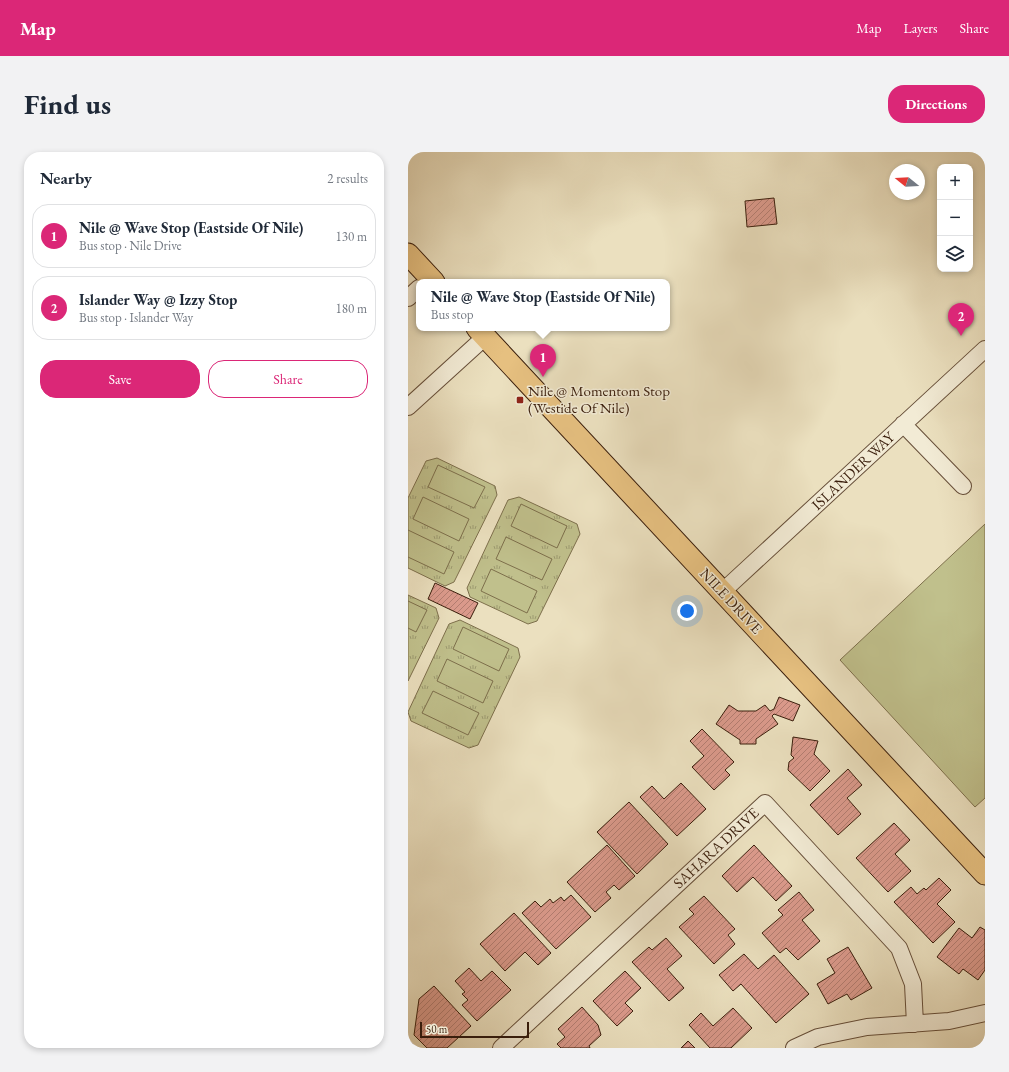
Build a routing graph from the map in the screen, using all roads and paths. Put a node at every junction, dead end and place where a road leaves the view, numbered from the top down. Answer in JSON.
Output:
{"nodes":[{"id":1,"x":408,"y":254,"type":"edge"},
{"id":2,"x":425,"y":279,"type":"edge"},
{"id":3,"x":416,"y":291,"type":"edge"},
{"id":4,"x":408,"y":298,"type":"edge"},
{"id":5,"x":481,"y":333,"type":"edge"},
{"id":6,"x":985,"y":349,"type":"edge"},
{"id":7,"x":408,"y":407,"type":"edge"},
{"id":8,"x":903,"y":424,"type":"junction"},
{"id":9,"x":963,"y":486,"type":"dead end"},
{"id":10,"x":722,"y":592,"type":"junction"},
{"id":11,"x":985,"y":874,"type":"edge"},
{"id":12,"x":985,"y":1013,"type":"edge"},
{"id":13,"x":915,"y":1024,"type":"junction"},
{"id":14,"x":501,"y":1048,"type":"edge"},
{"id":15,"x":794,"y":1048,"type":"edge"}],
"edges":[{"from":1,"to":2,"type":"main road"},
{"from":3,"to":4,"type":"street"},
{"from":5,"to":7,"type":"street"},
{"from":5,"to":10,"type":"main road","name":"NILE DRIVE"},
{"from":6,"to":8,"type":"street","name":"ISLANDER WAY"},
{"from":8,"to":9,"type":"street"},
{"from":8,"to":10,"type":"street","name":"ISLANDER WAY"},
{"from":10,"to":11,"type":"main road","name":"NILE DRIVE"},
{"from":12,"to":13,"type":"street"},
{"from":13,"to":14,"type":"street","name":"SAHARA DRIVE"},
{"from":13,"to":15,"type":"street"}]}
